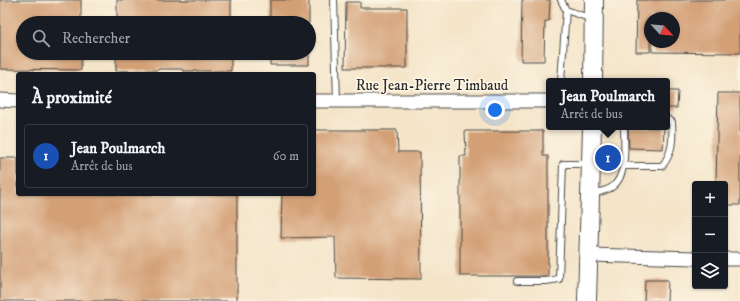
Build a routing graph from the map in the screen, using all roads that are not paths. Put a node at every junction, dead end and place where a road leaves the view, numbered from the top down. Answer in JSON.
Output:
{"nodes":[{"id":1,"x":334,"y":0,"type":"edge"},
{"id":2,"x":594,"y":0,"type":"edge"},
{"id":3,"x":563,"y":1,"type":"edge"},
{"id":4,"x":566,"y":10,"type":"junction"},
{"id":5,"x":594,"y":20,"type":"junction"},
{"id":6,"x":561,"y":78,"type":"edge"},
{"id":7,"x":593,"y":78,"type":"edge"},
{"id":8,"x":0,"y":100,"type":"edge"},
{"id":9,"x":16,"y":100,"type":"edge"},
{"id":10,"x":316,"y":101,"type":"edge"},
{"id":11,"x":337,"y":101,"type":"junction"},
{"id":12,"x":546,"y":101,"type":"edge"},
{"id":13,"x":670,"y":121,"type":"edge"},
{"id":14,"x":592,"y":130,"type":"edge"},
{"id":15,"x":624,"y":130,"type":"edge"},
{"id":16,"x":591,"y":164,"type":"junction"},
{"id":17,"x":623,"y":166,"type":"junction"},
{"id":18,"x":590,"y":195,"type":"junction"},
{"id":19,"x":588,"y":256,"type":"junction"},
{"id":20,"x":692,"y":258,"type":"edge"},
{"id":21,"x":728,"y":259,"type":"edge"},
{"id":22,"x":740,"y":259,"type":"edge"},
{"id":23,"x":517,"y":281,"type":"dead end"},
{"id":24,"x":587,"y":301,"type":"edge"}],
"edges":[{"from":1,"to":11,"type":"lane"},
{"from":2,"to":5,"type":"main road"},
{"from":3,"to":4,"type":"lane"},
{"from":4,"to":5,"type":"lane"},
{"from":4,"to":6,"type":"lane"},
{"from":5,"to":7,"type":"main road"},
{"from":8,"to":9,"type":"street"},
{"from":10,"to":11,"type":"street","name":"Rue Jean-Pierre Timbaud"},
{"from":11,"to":12,"type":"street","name":"Rue Jean-Pierre Timbaud"},
{"from":13,"to":17,"type":"lane"},
{"from":14,"to":16,"type":"main road"},
{"from":15,"to":17,"type":"lane"},
{"from":16,"to":18,"type":"main road"},
{"from":16,"to":23,"type":"lane"},
{"from":17,"to":18,"type":"lane"},
{"from":18,"to":19,"type":"main road"},
{"from":19,"to":20,"type":"street"},
{"from":19,"to":24,"type":"main road"},
{"from":21,"to":22,"type":"street"}]}
